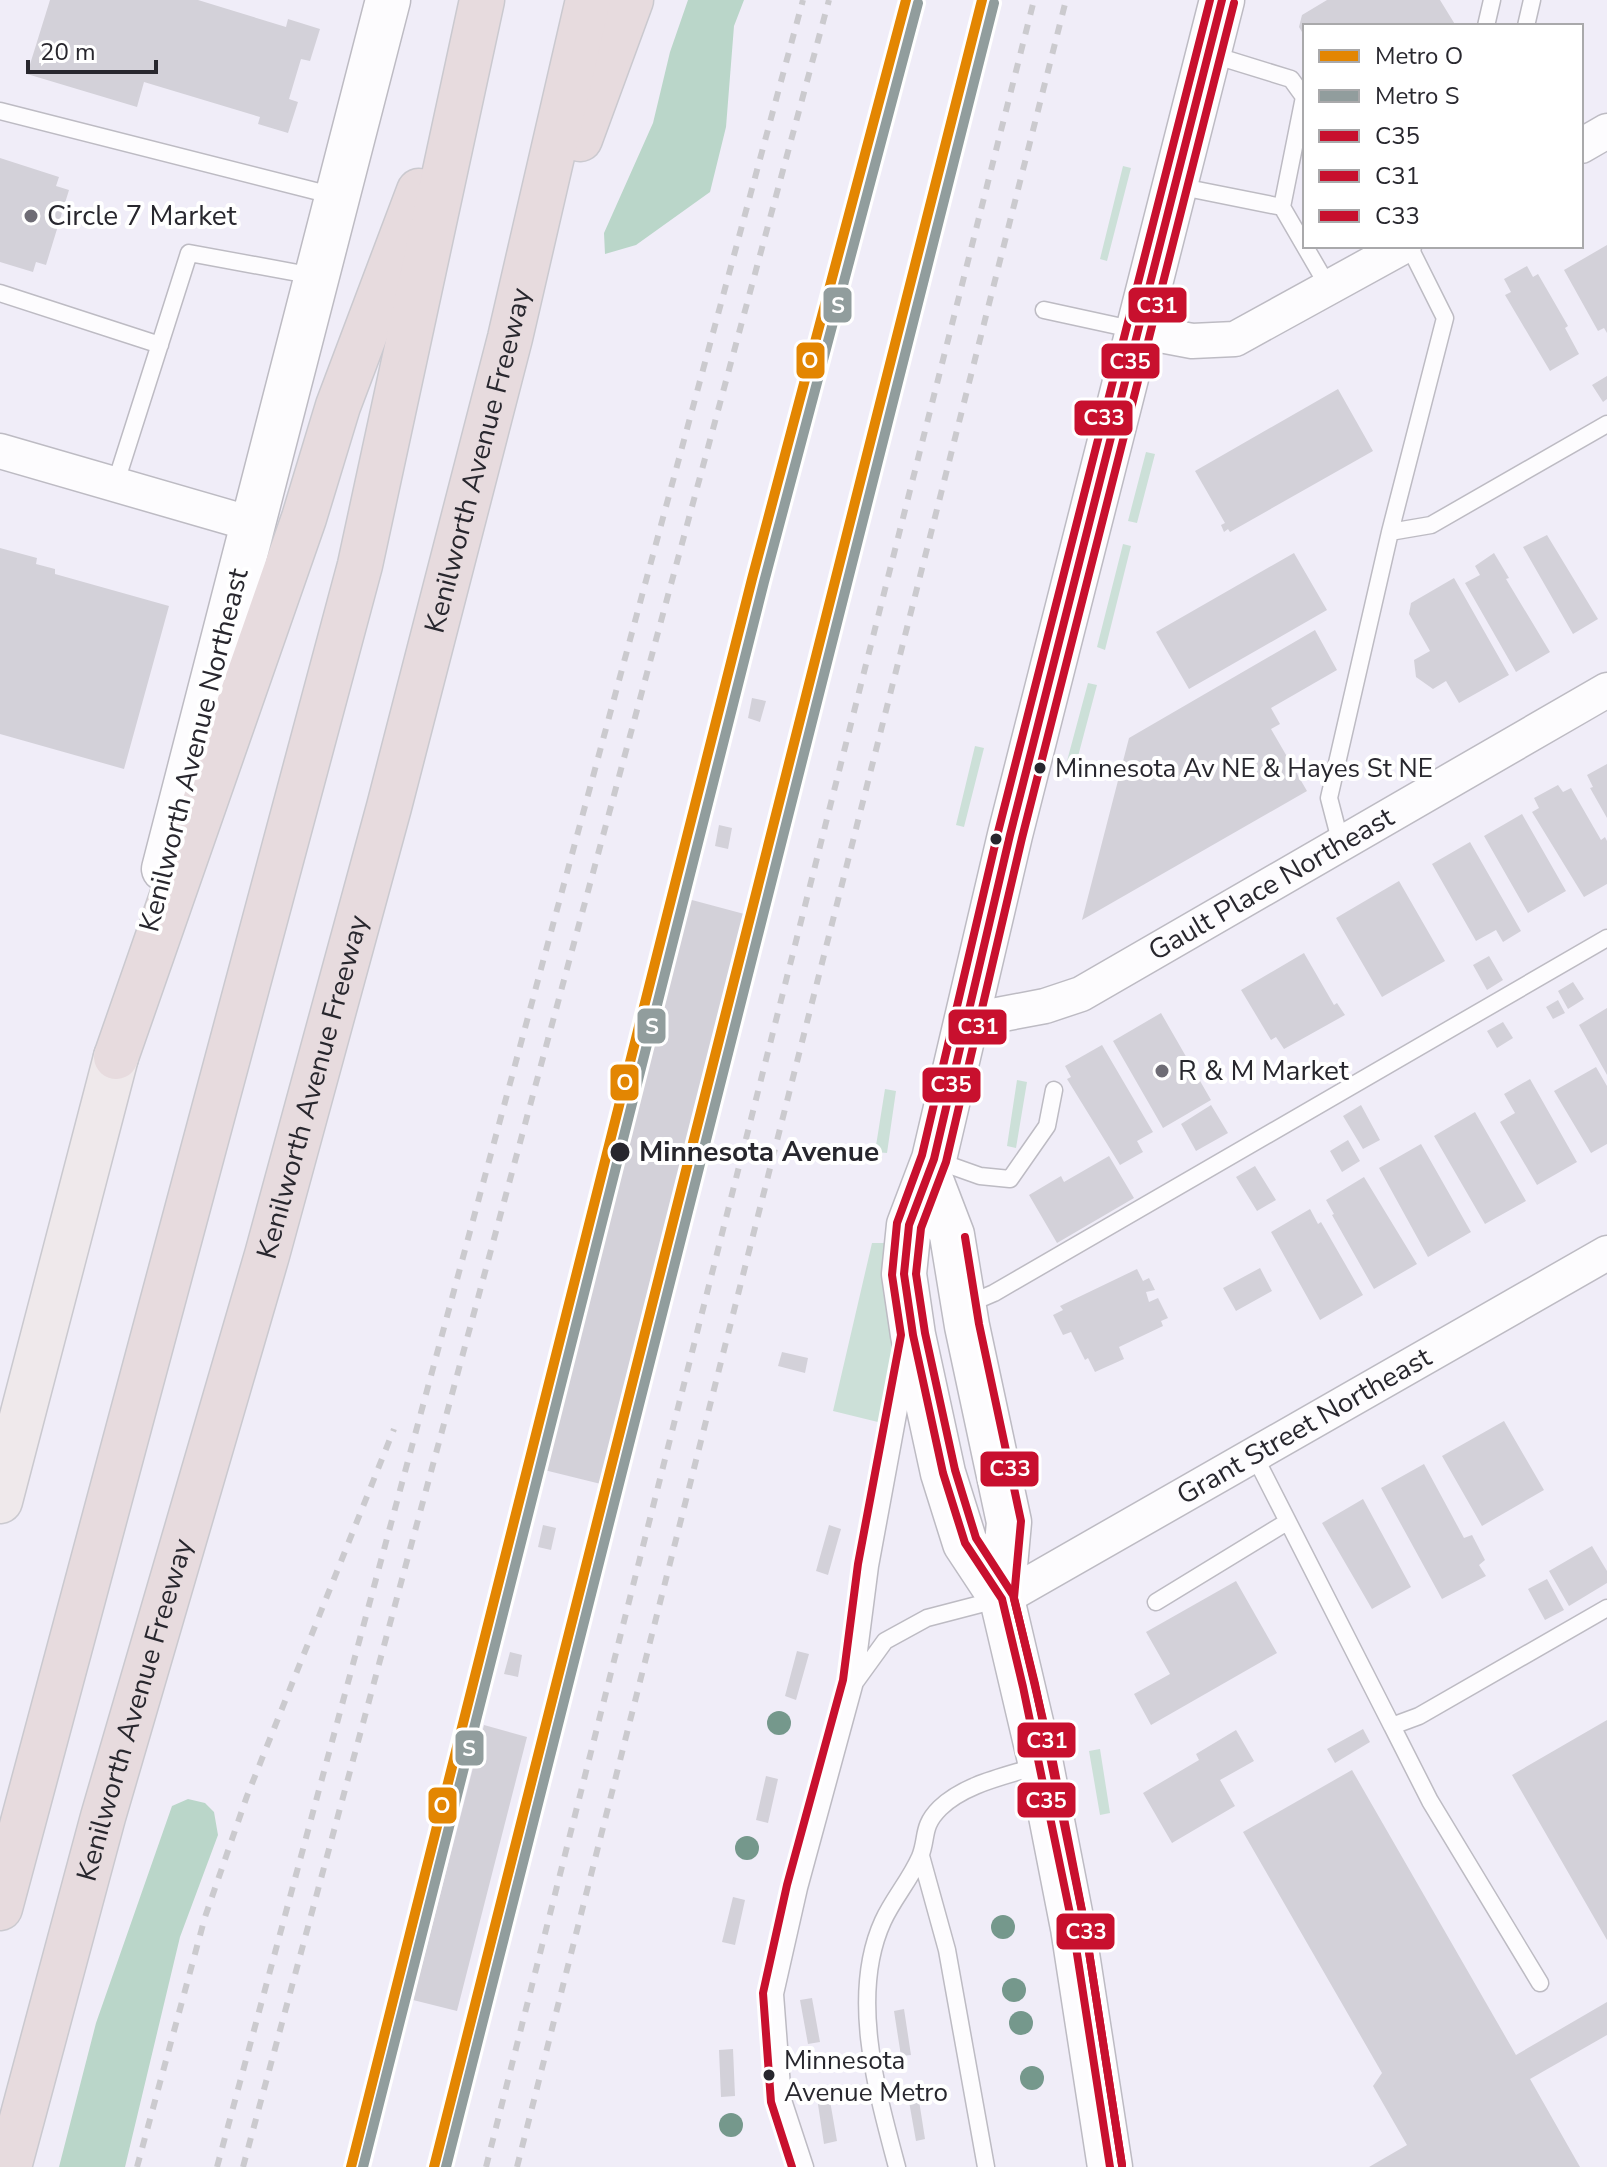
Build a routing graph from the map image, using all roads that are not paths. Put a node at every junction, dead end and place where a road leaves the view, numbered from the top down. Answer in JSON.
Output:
{"nodes":[{"id":1,"x":388,"y":0,"type":"edge"},
{"id":2,"x":482,"y":0,"type":"edge"},
{"id":3,"x":588,"y":0,"type":"edge"},
{"id":4,"x":631,"y":0,"type":"edge"},
{"id":5,"x":1222,"y":0,"type":"edge"},
{"id":6,"x":1492,"y":0,"type":"edge"},
{"id":7,"x":1532,"y":0,"type":"edge"},
{"id":8,"x":1486,"y":24,"type":"edge"},
{"id":9,"x":1526,"y":24,"type":"edge"},
{"id":10,"x":472,"y":46,"type":"junction"},
{"id":11,"x":1209,"y":54,"type":"junction"},
{"id":12,"x":1303,"y":96,"type":"edge"},
{"id":13,"x":1303,"y":102,"type":"edge"},
{"id":14,"x":0,"y":111,"type":"edge"},
{"id":15,"x":1607,"y":131,"type":"edge"},
{"id":16,"x":1583,"y":145,"type":"edge"},
{"id":17,"x":1303,"y":172,"type":"edge"},
{"id":18,"x":1287,"y":179,"type":"junction"},
{"id":19,"x":1175,"y":185,"type":"junction"},
{"id":20,"x":336,"y":196,"type":"junction"},
{"id":21,"x":1282,"y":207,"type":"junction"},
{"id":22,"x":1303,"y":243,"type":"edge"},
{"id":23,"x":1306,"y":248,"type":"edge"},
{"id":24,"x":1402,"y":248,"type":"edge"},
{"id":25,"x":1407,"y":248,"type":"edge"},
{"id":26,"x":316,"y":277,"type":"junction"},
{"id":27,"x":1329,"y":288,"type":"junction"},
{"id":28,"x":0,"y":293,"type":"edge"},
{"id":29,"x":1044,"y":310,"type":"dead end"},
{"id":30,"x":1139,"y":331,"type":"junction"},
{"id":31,"x":510,"y":338,"type":"junction"},
{"id":32,"x":160,"y":345,"type":"junction"},
{"id":33,"x":1607,"y":424,"type":"edge"},
{"id":34,"x":0,"y":451,"type":"edge"},
{"id":35,"x":115,"y":485,"type":"junction"},
{"id":36,"x":252,"y":524,"type":"junction"},
{"id":37,"x":1390,"y":532,"type":"junction"},
{"id":38,"x":1607,"y":690,"type":"edge"},
{"id":39,"x":1341,"y":844,"type":"junction"},
{"id":40,"x":1607,"y":938,"type":"edge"},
{"id":41,"x":966,"y":1021,"type":"junction"},
{"id":42,"x":116,"y":1057,"type":"junction"},
{"id":43,"x":1054,"y":1090,"type":"dead end"},
{"id":44,"x":931,"y":1167,"type":"junction"},
{"id":45,"x":1607,"y":1253,"type":"edge"},
{"id":46,"x":965,"y":1306,"type":"junction"},
{"id":47,"x":913,"y":1335,"type":"junction"},
{"id":48,"x":1254,"y":1455,"type":"junction"},
{"id":49,"x":0,"y":1501,"type":"edge"},
{"id":50,"x":1287,"y":1522,"type":"junction"},
{"id":51,"x":1002,"y":1599,"type":"junction"},
{"id":52,"x":1156,"y":1602,"type":"dead end"},
{"id":53,"x":1607,"y":1608,"type":"edge"},
{"id":54,"x":855,"y":1682,"type":"junction"},
{"id":55,"x":1392,"y":1726,"type":"junction"},
{"id":56,"x":1041,"y":1765,"type":"junction"},
{"id":57,"x":921,"y":1856,"type":"junction"},
{"id":58,"x":0,"y":1908,"type":"edge"},
{"id":59,"x":1540,"y":1983,"type":"dead end"},
{"id":60,"x":9,"y":2167,"type":"edge"},
{"id":61,"x":805,"y":2167,"type":"edge"},
{"id":62,"x":897,"y":2167,"type":"edge"},
{"id":63,"x":986,"y":2167,"type":"edge"},
{"id":64,"x":1110,"y":2167,"type":"edge"}],
"edges":[{"from":1,"to":20,"type":"main road","name":"Kenilworth Avenue Northeast"},
{"from":2,"to":10,"type":"highway"},
{"from":3,"to":31,"type":"highway","name":"Kenilworth Avenue Freeway"},
{"from":4,"to":31,"type":"highway"},
{"from":5,"to":11,"type":"main road"},
{"from":6,"to":8,"type":"lane"},
{"from":7,"to":9,"type":"lane"},
{"from":10,"to":42,"type":"highway"},
{"from":10,"to":58,"type":"highway"},
{"from":11,"to":12,"type":"lane"},
{"from":11,"to":19,"type":"main road"},
{"from":13,"to":18,"type":"lane"},
{"from":14,"to":20,"type":"lane"},
{"from":15,"to":16,"type":"street"},
{"from":17,"to":18,"type":"lane"},
{"from":18,"to":21,"type":"lane"},
{"from":19,"to":21,"type":"lane"},
{"from":19,"to":30,"type":"main road"},
{"from":20,"to":26,"type":"main road","name":"Kenilworth Avenue Northeast"},
{"from":21,"to":22,"type":"lane"},
{"from":23,"to":27,"type":"lane"},
{"from":24,"to":27,"type":"street"},
{"from":25,"to":37,"type":"lane"},
{"from":26,"to":32,"type":"lane"},
{"from":26,"to":36,"type":"main road","name":"Kenilworth Avenue Northeast"},
{"from":27,"to":30,"type":"street"},
{"from":28,"to":32,"type":"lane"},
{"from":29,"to":30,"type":"lane"},
{"from":30,"to":41,"type":"main road"},
{"from":31,"to":60,"type":"highway","name":"Kenilworth Avenue Freeway"},
{"from":32,"to":35,"type":"lane"},
{"from":33,"to":37,"type":"lane"},
{"from":34,"to":35,"type":"street"},
{"from":35,"to":36,"type":"street"},
{"from":36,"to":42,"type":"main road","name":"Kenilworth Avenue Northeast"},
{"from":37,"to":39,"type":"lane"},
{"from":38,"to":39,"type":"street","name":"Gault Place Northeast"},
{"from":39,"to":41,"type":"street","name":"Gault Place Northeast"},
{"from":40,"to":46,"type":"lane"},
{"from":41,"to":44,"type":"main road"},
{"from":42,"to":49,"type":"main road","name":"Kenilworth Avenue Northeast"},
{"from":43,"to":44,"type":"lane"},
{"from":44,"to":46,"type":"main road"},
{"from":44,"to":47,"type":"main road"},
{"from":45,"to":48,"type":"street","name":"Grant Street Northeast"},
{"from":46,"to":51,"type":"main road"},
{"from":47,"to":51,"type":"main road"},
{"from":47,"to":54,"type":"lane"},
{"from":48,"to":50,"type":"lane"},
{"from":48,"to":51,"type":"street","name":"Grant Street Northeast"},
{"from":50,"to":52,"type":"lane"},
{"from":50,"to":55,"type":"lane"},
{"from":51,"to":54,"type":"lane"},
{"from":51,"to":56,"type":"main road"},
{"from":53,"to":55,"type":"lane"},
{"from":54,"to":61,"type":"lane"},
{"from":55,"to":59,"type":"lane"},
{"from":56,"to":57,"type":"lane"},
{"from":56,"to":64,"type":"main road"},
{"from":57,"to":62,"type":"lane"},
{"from":57,"to":63,"type":"lane"}]}
